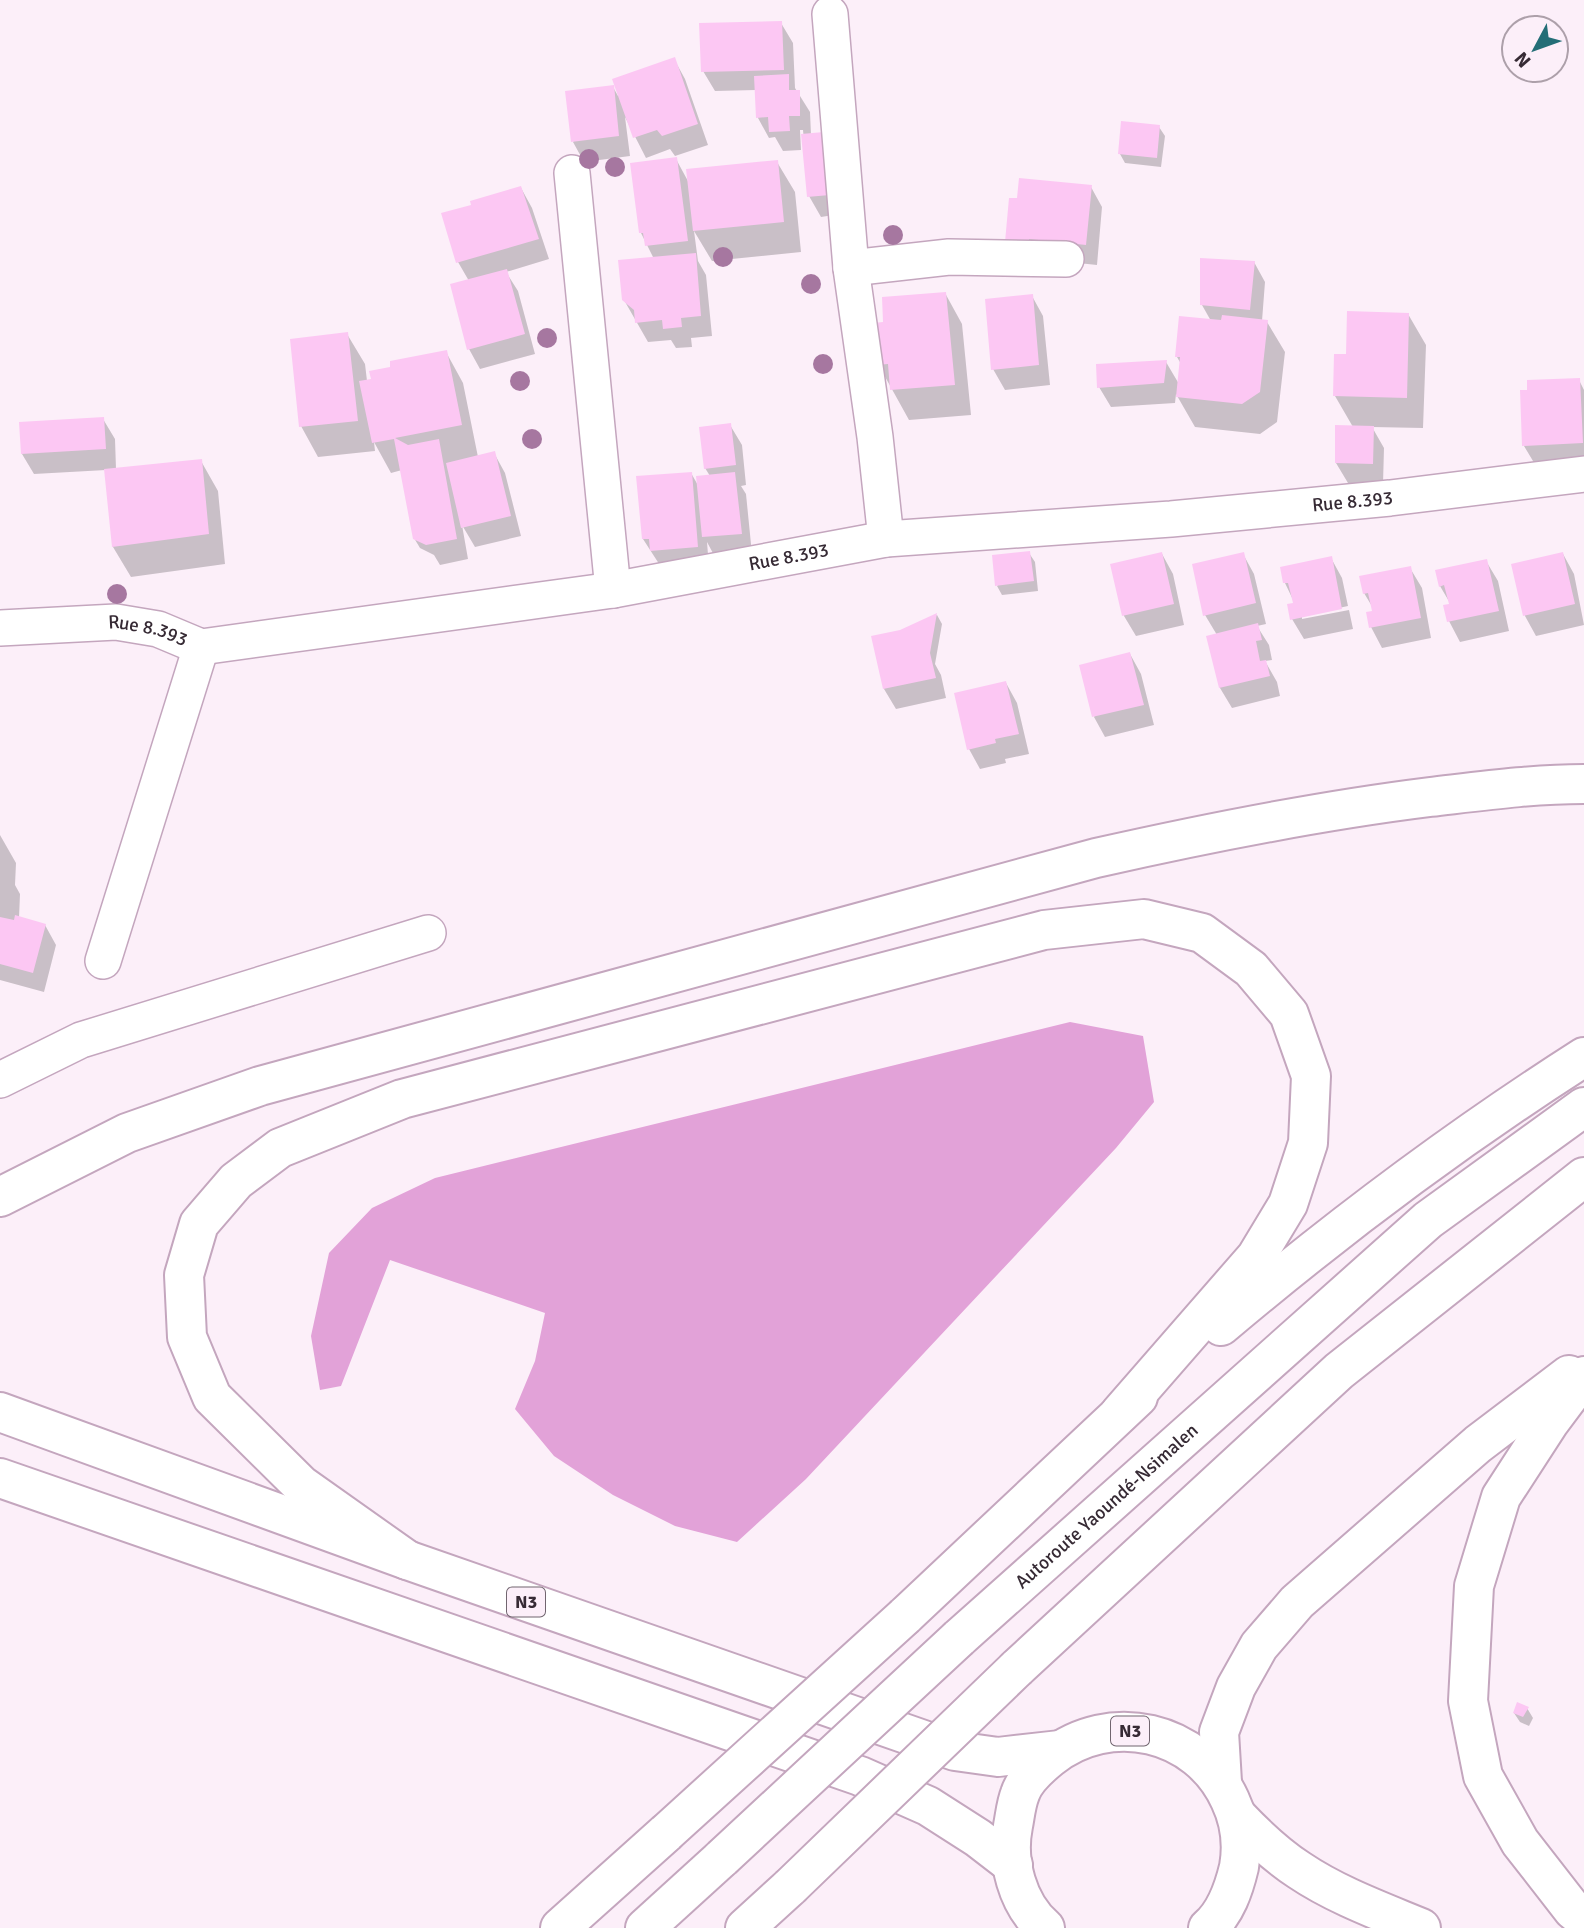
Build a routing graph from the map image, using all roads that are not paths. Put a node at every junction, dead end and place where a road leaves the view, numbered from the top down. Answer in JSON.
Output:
{"nodes":[{"id":1,"x":830,"y":14,"type":"dead end"},
{"id":2,"x":572,"y":173,"type":"dead end"},
{"id":3,"x":1066,"y":259,"type":"dead end"},
{"id":4,"x":851,"y":268,"type":"junction"},
{"id":5,"x":1584,"y":474,"type":"edge"},
{"id":6,"x":886,"y":539,"type":"junction"},
{"id":7,"x":613,"y":590,"type":"junction"},
{"id":8,"x":0,"y":628,"type":"edge"},
{"id":9,"x":201,"y":647,"type":"junction"},
{"id":10,"x":1584,"y":784,"type":"edge"},
{"id":11,"x":428,"y":933,"type":"dead end"},
{"id":12,"x":103,"y":961,"type":"dead end"},
{"id":13,"x":1584,"y":1057,"type":"edge"},
{"id":14,"x":0,"y":1080,"type":"edge"},
{"id":15,"x":1584,"y":1107,"type":"edge"},
{"id":16,"x":1584,"y":1177,"type":"edge"},
{"id":17,"x":0,"y":1197,"type":"edge"},
{"id":18,"x":1584,"y":1363,"type":"edge"},
{"id":19,"x":1584,"y":1376,"type":"edge"},
{"id":20,"x":0,"y":1412,"type":"edge"},
{"id":21,"x":1120,"y":1413,"type":"junction"},
{"id":22,"x":0,"y":1478,"type":"edge"},
{"id":23,"x":407,"y":1560,"type":"junction"},
{"id":24,"x":1060,"y":1750,"type":"junction"},
{"id":25,"x":1222,"y":1782,"type":"junction"},
{"id":26,"x":1238,"y":1817,"type":"junction"},
{"id":27,"x":1013,"y":1865,"type":"junction"},
{"id":28,"x":1584,"y":1919,"type":"edge"},
{"id":29,"x":1034,"y":1925,"type":"edge"},
{"id":30,"x":560,"y":1928,"type":"edge"},
{"id":31,"x":645,"y":1928,"type":"edge"},
{"id":32,"x":745,"y":1928,"type":"edge"},
{"id":33,"x":1208,"y":1928,"type":"edge"},
{"id":34,"x":1421,"y":1928,"type":"edge"}],
"edges":[{"from":1,"to":4,"type":"street"},
{"from":2,"to":7,"type":"street"},
{"from":3,"to":4,"type":"street"},
{"from":4,"to":6,"type":"street"},
{"from":5,"to":6,"type":"street","name":"Rue 8.393"},
{"from":6,"to":7,"type":"street","name":"Rue 8.393"},
{"from":7,"to":9,"type":"street","name":"Rue 8.393"},
{"from":8,"to":9,"type":"street","name":"Rue 8.393"},
{"from":9,"to":12,"type":"street"},
{"from":10,"to":17,"type":"highway"},
{"from":11,"to":14,"type":"street"},
{"from":13,"to":21,"type":"highway"},
{"from":15,"to":31,"type":"highway","name":"Autoroute Yaoundé-Nsimalen","bridge":true},
{"from":16,"to":32,"type":"highway","bridge":true},
{"from":18,"to":25,"type":"highway"},
{"from":19,"to":28,"type":"highway"},
{"from":20,"to":23,"type":"highway","number":"N3"},
{"from":21,"to":23,"type":"highway"},
{"from":21,"to":30,"type":"highway","bridge":true},
{"from":22,"to":27,"type":"highway"},
{"from":23,"to":24,"type":"highway","number":"N3"},
{"from":24,"to":25,"type":"highway","number":"N3"},
{"from":24,"to":27,"type":"highway","number":"N3"},
{"from":25,"to":26,"type":"highway","number":"N3"},
{"from":26,"to":33,"type":"highway","number":"N3"},
{"from":26,"to":34,"type":"highway","number":"N3"},
{"from":27,"to":29,"type":"highway","number":"N3"}]}
